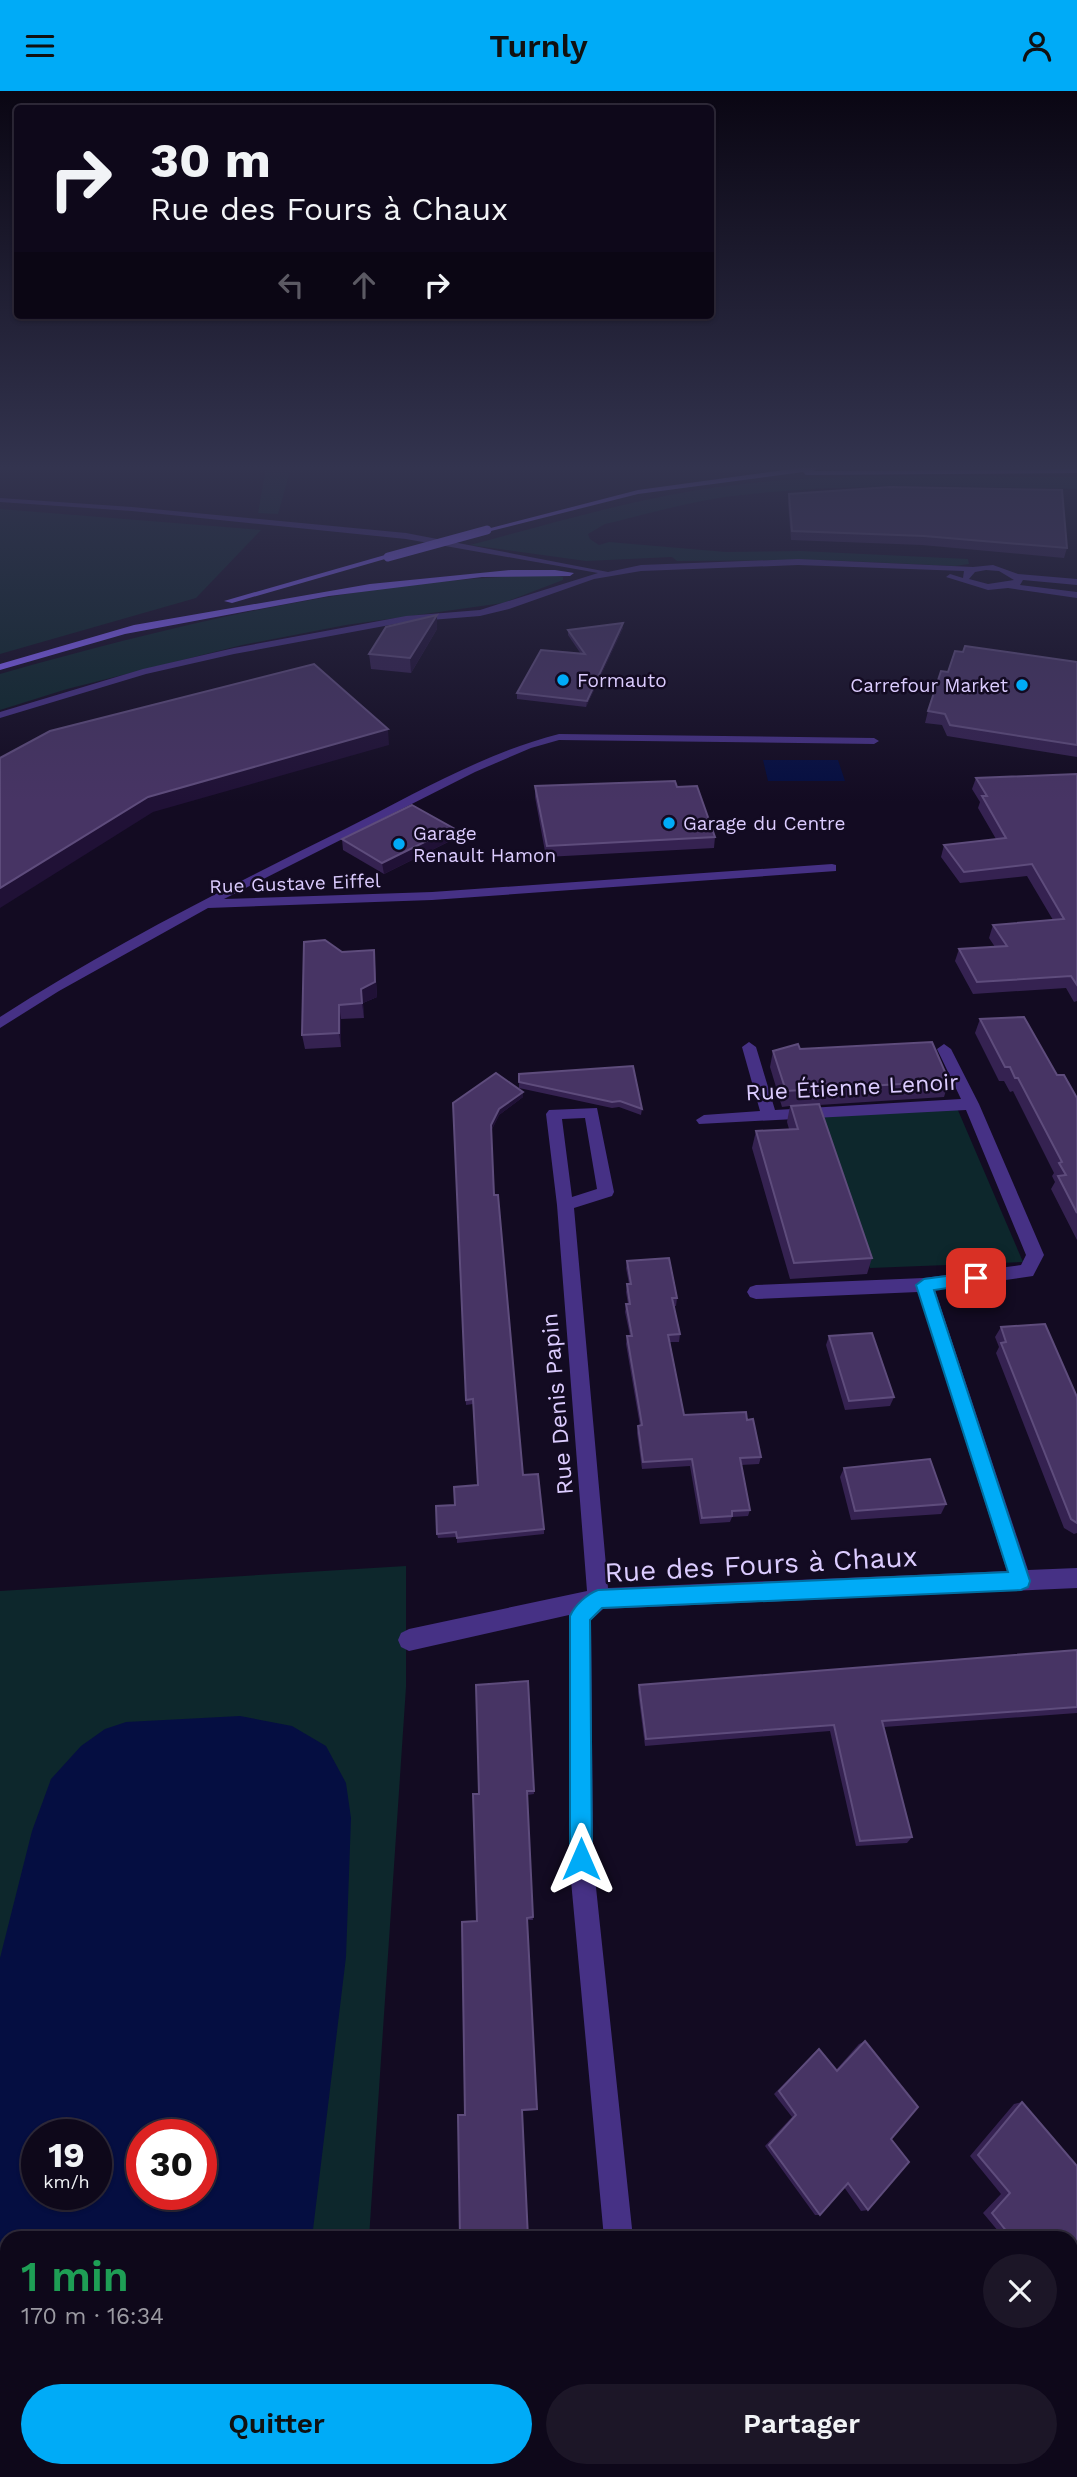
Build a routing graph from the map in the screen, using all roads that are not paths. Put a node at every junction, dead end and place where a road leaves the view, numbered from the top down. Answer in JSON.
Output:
{"nodes":[{"id":1,"x":309,"y":579,"type":"edge"},
{"id":2,"x":423,"y":579,"type":"edge"},
{"id":3,"x":585,"y":579,"type":"edge"},
{"id":4,"x":964,"y":579,"type":"edge"},
{"id":5,"x":1018,"y":579,"type":"edge"},
{"id":6,"x":1046,"y":579,"type":"edge"},
{"id":7,"x":969,"y":580,"type":"joint"},
{"id":8,"x":1077,"y":582,"type":"edge"},
{"id":9,"x":1010,"y":586,"type":"junction"},
{"id":10,"x":1077,"y":595,"type":"edge"},
{"id":11,"x":125,"y":631,"type":"junction"},
{"id":12,"x":0,"y":667,"type":"edge"},
{"id":13,"x":0,"y":715,"type":"edge"},
{"id":14,"x":874,"y":741,"type":"dead end"},
{"id":15,"x":832,"y":868,"type":"dead end"},
{"id":16,"x":205,"y":904,"type":"junction"},
{"id":17,"x":0,"y":1023,"type":"edge"},
{"id":18,"x":749,"y":1047,"type":"dead end"},
{"id":19,"x":944,"y":1049,"type":"dead end"},
{"id":20,"x":971,"y":1104,"type":"junction"},
{"id":21,"x":769,"y":1115,"type":"junction"},
{"id":22,"x":704,"y":1120,"type":"dead end"},
{"id":23,"x":565,"y":1205,"type":"junction"},
{"id":24,"x":924,"y":1285,"type":"junction"},
{"id":25,"x":756,"y":1292,"type":"dead end"},
{"id":26,"x":1077,"y":1578,"type":"edge"},
{"id":27,"x":1021,"y":1581,"type":"junction"},
{"id":28,"x":598,"y":1599,"type":"junction"},
{"id":29,"x":409,"y":1640,"type":"dead end"},
{"id":30,"x":617,"y":2231,"type":"edge"}],
"edges":[{"from":1,"to":11,"type":"main road","bridge":true},
{"from":2,"to":11,"type":"main road"},
{"from":3,"to":13,"type":"street"},
{"from":4,"to":7,"type":"street"},
{"from":5,"to":9,"type":"street"},
{"from":6,"to":8,"type":"street"},
{"from":7,"to":9,"type":"street"},
{"from":9,"to":10,"type":"street"},
{"from":11,"to":12,"type":"main road"},
{"from":14,"to":16,"type":"street"},
{"from":15,"to":16,"type":"street","name":"Rue Gustave Eiffel"},
{"from":16,"to":17,"type":"street","name":"Rue Gustave Eiffel"},
{"from":18,"to":21,"type":"street"},
{"from":19,"to":20,"type":"street"},
{"from":20,"to":21,"type":"street","name":"Rue Étienne Lenoir"},
{"from":20,"to":24,"type":"street","name":"Rue Étienne Lenoir"},
{"from":21,"to":22,"type":"street","name":"Rue Étienne Lenoir"},
{"from":23,"to":23,"type":"street","name":"Rue Denis Papin"},
{"from":23,"to":28,"type":"street","name":"Rue Denis Papin"},
{"from":24,"to":25,"type":"street","name":"Rue Étienne Lenoir"},
{"from":24,"to":27,"type":"street"},
{"from":26,"to":27,"type":"street","name":"Rue des Fours à Chaux"},
{"from":27,"to":28,"type":"street","name":"Rue des Fours à Chaux"},
{"from":28,"to":29,"type":"street","name":"Rue des Fours à Chaux"},
{"from":28,"to":30,"type":"street"}]}
